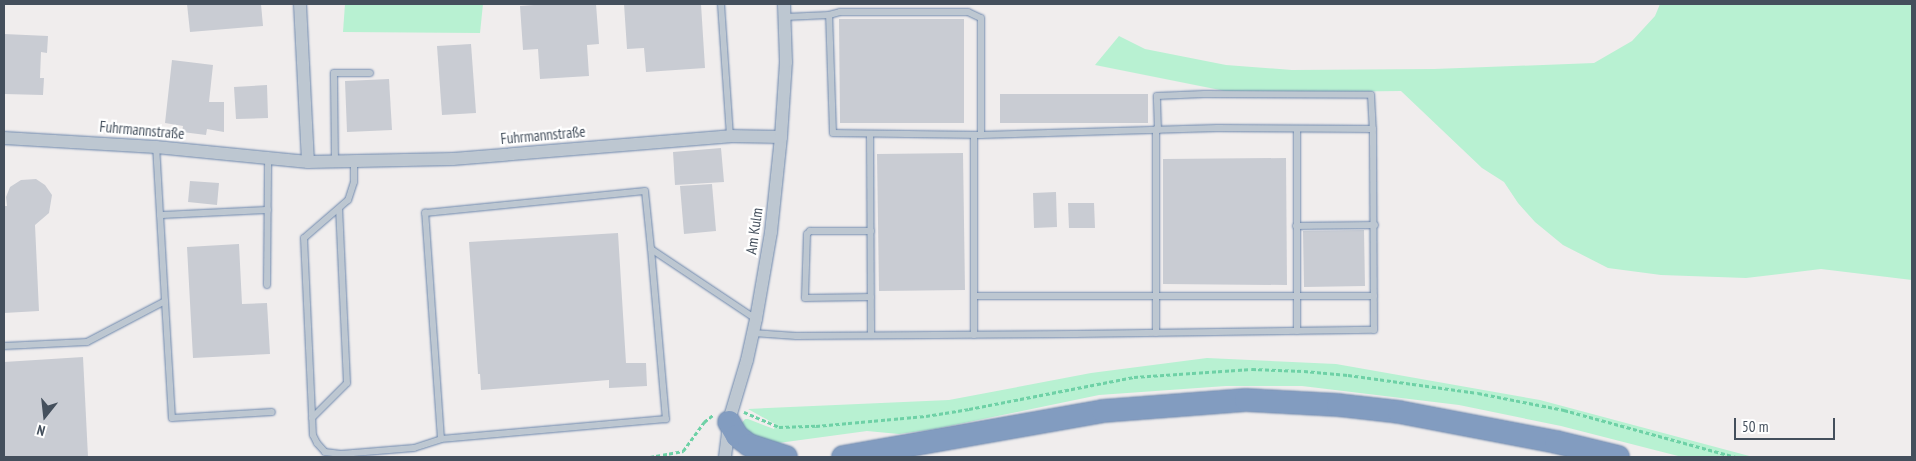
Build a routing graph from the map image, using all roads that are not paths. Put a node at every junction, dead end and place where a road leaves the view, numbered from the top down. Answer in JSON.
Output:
{"nodes":[{"id":1,"x":300,"y":4,"type":"edge"},
{"id":2,"x":721,"y":4,"type":"edge"},
{"id":3,"x":784,"y":10,"type":"edge"},
{"id":4,"x":829,"y":15,"type":"junction"},
{"id":5,"x":370,"y":73,"type":"dead end"},
{"id":6,"x":1157,"y":129,"type":"junction"},
{"id":7,"x":1297,"y":129,"type":"junction"},
{"id":8,"x":1373,"y":129,"type":"junction"},
{"id":9,"x":870,"y":134,"type":"junction"},
{"id":10,"x":978,"y":135,"type":"junction"},
{"id":11,"x":730,"y":136,"type":"junction"},
{"id":12,"x":781,"y":137,"type":"junction"},
{"id":13,"x":4,"y":138,"type":"edge"},
{"id":14,"x":156,"y":147,"type":"junction"},
{"id":15,"x":268,"y":158,"type":"junction"},
{"id":16,"x":354,"y":160,"type":"junction"},
{"id":17,"x":335,"y":161,"type":"junction"},
{"id":18,"x":308,"y":162,"type":"junction"},
{"id":19,"x":339,"y":209,"type":"junction"},
{"id":20,"x":268,"y":210,"type":"junction"},
{"id":21,"x":160,"y":216,"type":"junction"},
{"id":22,"x":1375,"y":225,"type":"junction"},
{"id":23,"x":1296,"y":226,"type":"junction"},
{"id":24,"x":871,"y":231,"type":"junction"},
{"id":25,"x":651,"y":249,"type":"junction"},
{"id":26,"x":267,"y":285,"type":"dead end"},
{"id":27,"x":974,"y":296,"type":"junction"},
{"id":28,"x":1296,"y":296,"type":"junction"},
{"id":29,"x":1374,"y":296,"type":"junction"},
{"id":30,"x":871,"y":297,"type":"junction"},
{"id":31,"x":1156,"y":297,"type":"junction"},
{"id":32,"x":165,"y":301,"type":"junction"},
{"id":33,"x":756,"y":319,"type":"junction"},
{"id":34,"x":1297,"y":331,"type":"junction"},
{"id":35,"x":753,"y":333,"type":"junction"},
{"id":36,"x":1156,"y":333,"type":"junction"},
{"id":37,"x":871,"y":335,"type":"junction"},
{"id":38,"x":974,"y":335,"type":"junction"},
{"id":39,"x":4,"y":346,"type":"edge"},
{"id":40,"x":272,"y":412,"type":"dead end"},
{"id":41,"x":312,"y":418,"type":"junction"},
{"id":42,"x":730,"y":419,"type":"junction"},
{"id":43,"x":441,"y":439,"type":"junction"},
{"id":44,"x":725,"y":457,"type":"edge"},
{"id":45,"x":786,"y":457,"type":"edge"},
{"id":46,"x":843,"y":457,"type":"edge"},
{"id":47,"x":1618,"y":457,"type":"edge"}],
"edges":[{"from":1,"to":18,"type":"street"},
{"from":2,"to":11,"type":"lane"},
{"from":3,"to":4,"type":"lane"},
{"from":3,"to":12,"type":"street","name":"Am Kulm"},
{"from":4,"to":9,"type":"lane"},
{"from":4,"to":10,"type":"lane"},
{"from":5,"to":17,"type":"lane"},
{"from":6,"to":7,"type":"lane"},
{"from":6,"to":8,"type":"lane"},
{"from":6,"to":10,"type":"lane"},
{"from":6,"to":31,"type":"lane"},
{"from":7,"to":8,"type":"lane"},
{"from":7,"to":23,"type":"lane"},
{"from":8,"to":22,"type":"lane"},
{"from":9,"to":10,"type":"lane"},
{"from":9,"to":24,"type":"lane"},
{"from":10,"to":27,"type":"lane"},
{"from":11,"to":12,"type":"street","name":"Fuhrmannstraße"},
{"from":11,"to":16,"type":"street","name":"Fuhrmannstraße"},
{"from":12,"to":33,"type":"street","name":"Am Kulm"},
{"from":13,"to":14,"type":"street","name":"Fuhrmannstraße"},
{"from":14,"to":15,"type":"street","name":"Fuhrmannstraße"},
{"from":14,"to":21,"type":"lane"},
{"from":15,"to":18,"type":"street","name":"Fuhrmannstraße"},
{"from":15,"to":20,"type":"lane"},
{"from":16,"to":17,"type":"street","name":"Fuhrmannstraße"},
{"from":16,"to":19,"type":"lane"},
{"from":17,"to":18,"type":"street","name":"Fuhrmannstraße"},
{"from":19,"to":41,"type":"lane"},
{"from":19,"to":41,"type":"lane"},
{"from":20,"to":21,"type":"lane"},
{"from":20,"to":26,"type":"lane"},
{"from":21,"to":32,"type":"lane"},
{"from":22,"to":23,"type":"lane"},
{"from":22,"to":29,"type":"lane"},
{"from":23,"to":28,"type":"lane"},
{"from":24,"to":30,"type":"lane"},
{"from":24,"to":30,"type":"lane"},
{"from":25,"to":33,"type":"lane"},
{"from":25,"to":43,"type":"lane"},
{"from":25,"to":43,"type":"lane"},
{"from":27,"to":31,"type":"lane"},
{"from":27,"to":38,"type":"lane"},
{"from":28,"to":29,"type":"lane"},
{"from":28,"to":31,"type":"lane"},
{"from":28,"to":34,"type":"lane"},
{"from":29,"to":34,"type":"lane"},
{"from":30,"to":37,"type":"lane"},
{"from":31,"to":36,"type":"lane"},
{"from":32,"to":39,"type":"lane"},
{"from":32,"to":40,"type":"lane"},
{"from":33,"to":35,"type":"street","name":"Am Kulm"},
{"from":34,"to":36,"type":"lane"},
{"from":35,"to":37,"type":"lane"},
{"from":35,"to":42,"type":"street","name":"Am Kulm"},
{"from":36,"to":38,"type":"lane"},
{"from":37,"to":38,"type":"lane"},
{"from":41,"to":43,"type":"lane"},
{"from":42,"to":44,"type":"street","name":"Am Kulm"},
{"from":42,"to":45,"type":"highway"},
{"from":46,"to":47,"type":"highway"}]}
